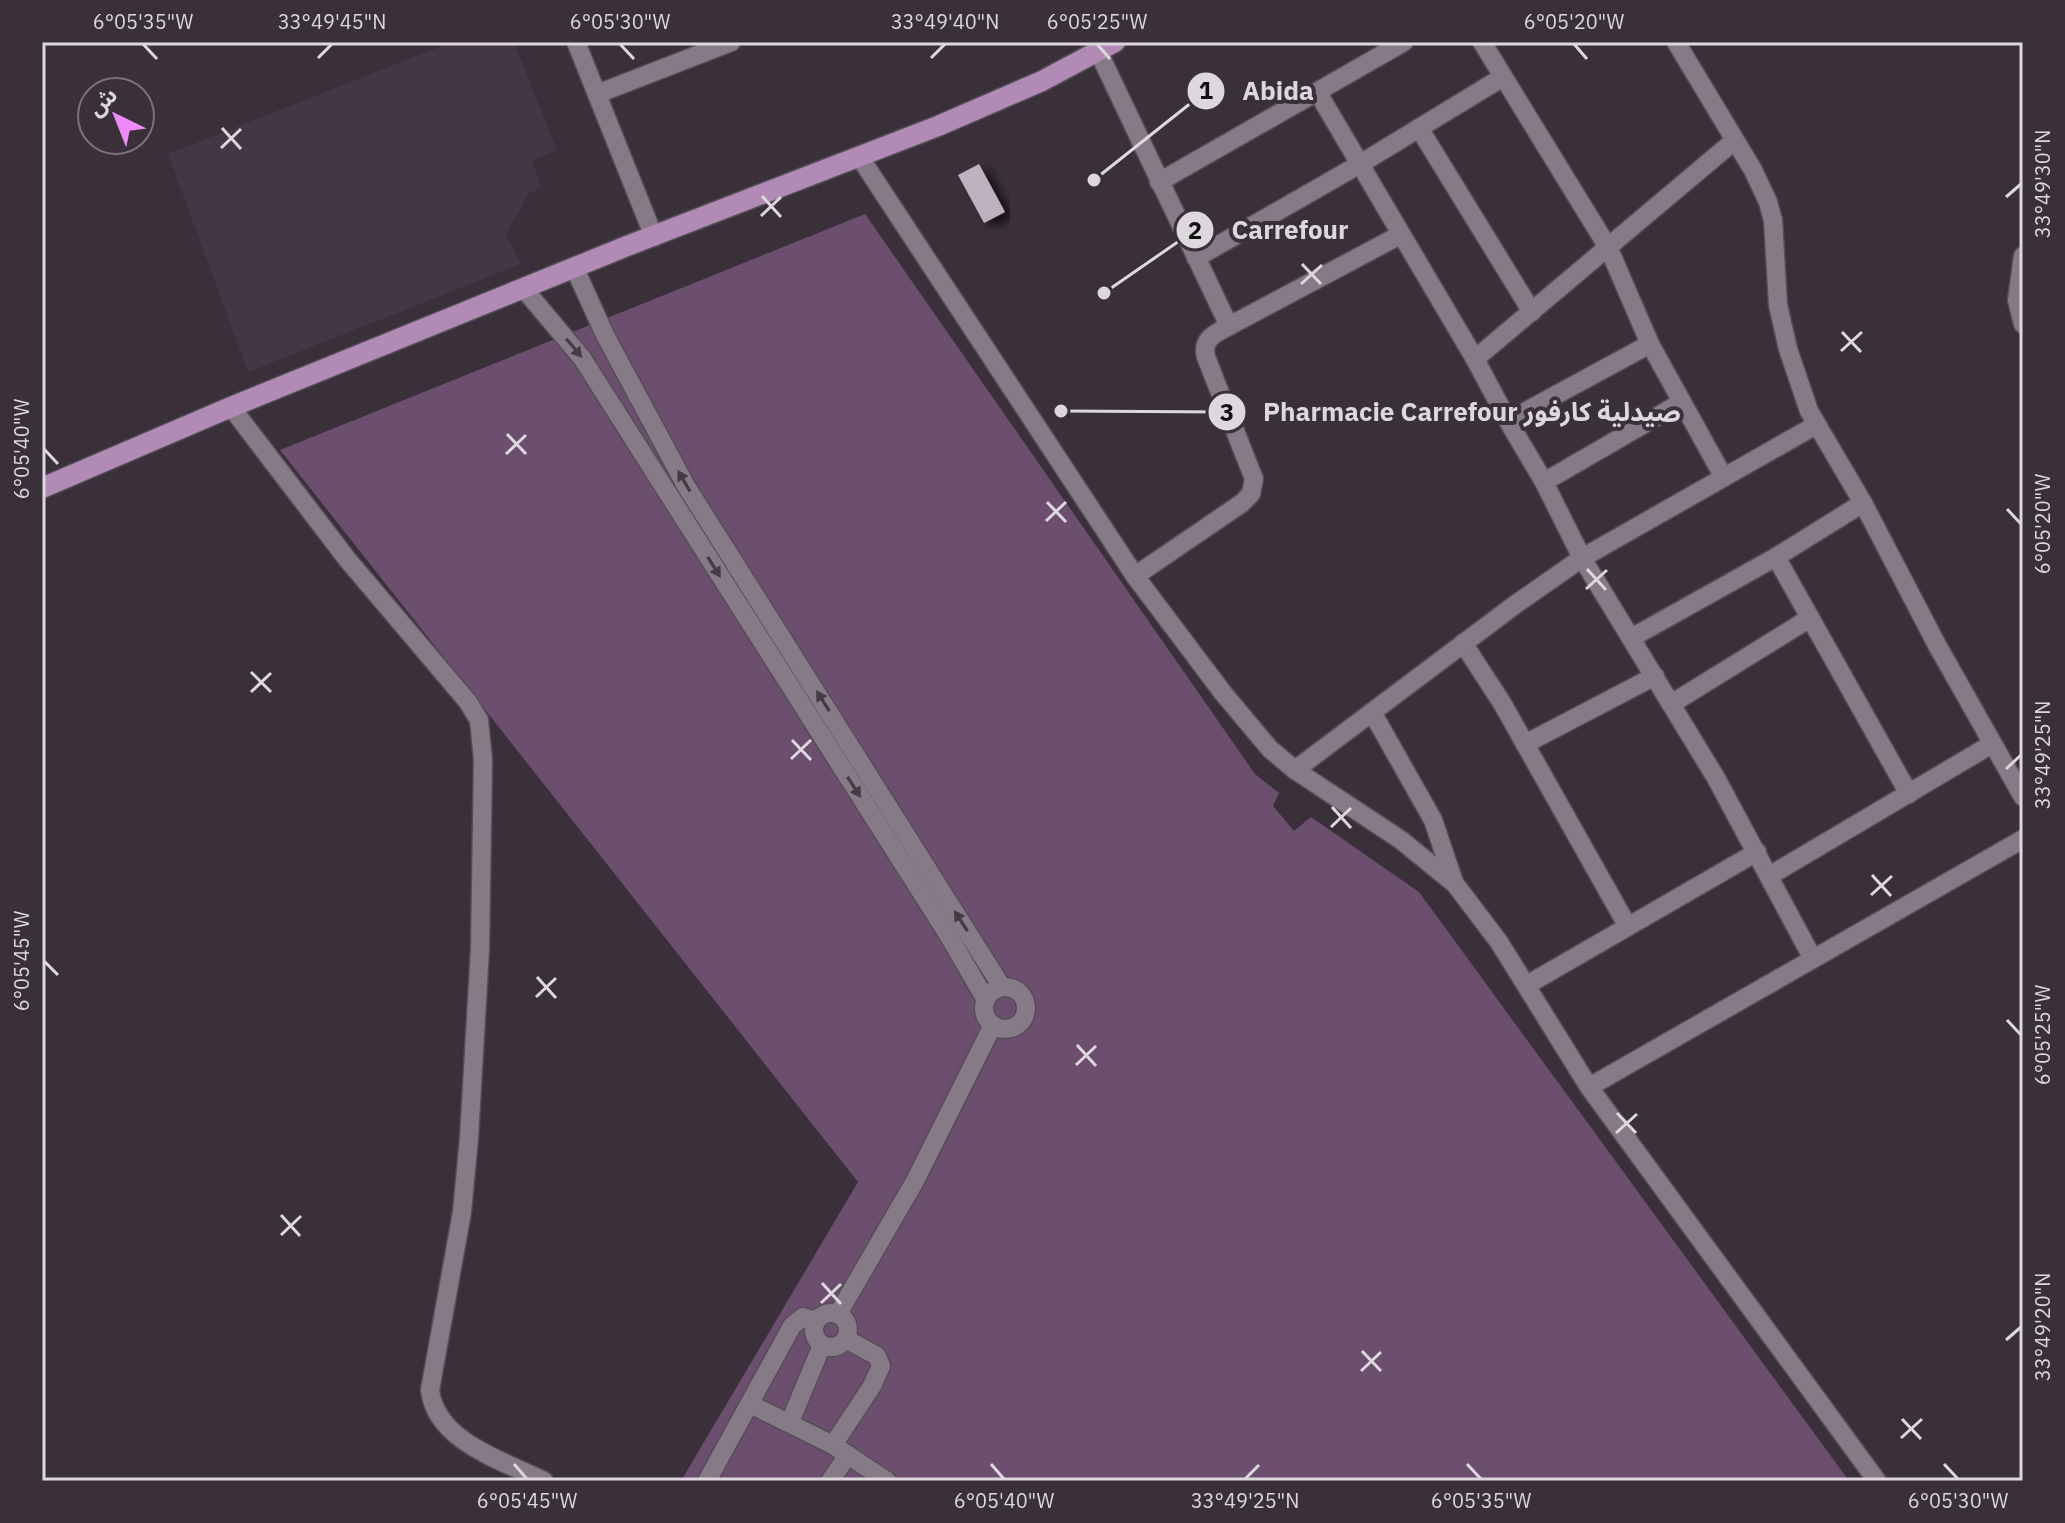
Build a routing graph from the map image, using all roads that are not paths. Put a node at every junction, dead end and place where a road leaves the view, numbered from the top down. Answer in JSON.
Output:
{"nodes":[{"id":1,"x":576,"y":42,"type":"edge"},
{"id":2,"x":731,"y":42,"type":"edge"},
{"id":3,"x":1404,"y":42,"type":"edge"},
{"id":4,"x":1482,"y":42,"type":"edge"},
{"id":5,"x":1676,"y":42,"type":"edge"},
{"id":6,"x":1107,"y":47,"type":"edge"},
{"id":7,"x":1503,"y":77,"type":"junction"},
{"id":8,"x":1318,"y":93,"type":"junction"},
{"id":9,"x":597,"y":94,"type":"junction"},
{"id":10,"x":1419,"y":128,"type":"junction"},
{"id":11,"x":1734,"y":141,"type":"junction"},
{"id":12,"x":859,"y":156,"type":"junction"},
{"id":13,"x":1360,"y":164,"type":"junction"},
{"id":14,"x":1159,"y":182,"type":"junction"},
{"id":15,"x":1400,"y":235,"type":"junction"},
{"id":16,"x":654,"y":237,"type":"junction"},
{"id":17,"x":1609,"y":249,"type":"junction"},
{"id":18,"x":2023,"y":256,"type":"edge"},
{"id":19,"x":1196,"y":258,"type":"junction"},
{"id":20,"x":575,"y":269,"type":"junction"},
{"id":21,"x":524,"y":289,"type":"junction"},
{"id":22,"x":1532,"y":312,"type":"junction"},
{"id":23,"x":2023,"y":324,"type":"edge"},
{"id":24,"x":1229,"y":326,"type":"junction"},
{"id":25,"x":1650,"y":344,"type":"junction"},
{"id":26,"x":1475,"y":359,"type":"junction"},
{"id":27,"x":1682,"y":402,"type":"junction"},
{"id":28,"x":231,"y":407,"type":"junction"},
{"id":29,"x":1508,"y":421,"type":"junction"},
{"id":30,"x":1816,"y":425,"type":"junction"},
{"id":31,"x":1723,"y":476,"type":"junction"},
{"id":32,"x":1544,"y":482,"type":"junction"},
{"id":33,"x":42,"y":488,"type":"edge"},
{"id":34,"x":1863,"y":503,"type":"junction"},
{"id":35,"x":1776,"y":557,"type":"junction"},
{"id":36,"x":1582,"y":558,"type":"junction"},
{"id":37,"x":1135,"y":576,"type":"junction"},
{"id":38,"x":1810,"y":618,"type":"junction"},
{"id":39,"x":1631,"y":638,"type":"junction"},
{"id":40,"x":1463,"y":643,"type":"junction"},
{"id":41,"x":1655,"y":676,"type":"junction"},
{"id":42,"x":1671,"y":704,"type":"junction"},
{"id":43,"x":1372,"y":712,"type":"junction"},
{"id":44,"x":1525,"y":744,"type":"junction"},
{"id":45,"x":1992,"y":744,"type":"junction"},
{"id":46,"x":1295,"y":770,"type":"junction"},
{"id":47,"x":1909,"y":794,"type":"junction"},
{"id":48,"x":2023,"y":797,"type":"edge"},
{"id":49,"x":2023,"y":839,"type":"edge"},
{"id":50,"x":1757,"y":852,"type":"junction"},
{"id":51,"x":1769,"y":876,"type":"junction"},
{"id":52,"x":1455,"y":884,"type":"junction"},
{"id":53,"x":1627,"y":925,"type":"junction"},
{"id":54,"x":1813,"y":959,"type":"junction"},
{"id":55,"x":1527,"y":985,"type":"junction"},
{"id":56,"x":1002,"y":987,"type":"junction"},
{"id":57,"x":986,"y":1000,"type":"junction"},
{"id":58,"x":993,"y":1025,"type":"junction"},
{"id":59,"x":1589,"y":1087,"type":"junction"},
{"id":60,"x":838,"y":1314,"type":"junction"},
{"id":61,"x":816,"y":1321,"type":"junction"},
{"id":62,"x":846,"y":1339,"type":"junction"},
{"id":63,"x":822,"y":1345,"type":"junction"},
{"id":64,"x":750,"y":1404,"type":"junction"},
{"id":65,"x":790,"y":1422,"type":"junction"},
{"id":66,"x":841,"y":1450,"type":"junction"},
{"id":67,"x":544,"y":1481,"type":"edge"},
{"id":68,"x":707,"y":1481,"type":"edge"},
{"id":69,"x":830,"y":1481,"type":"edge"},
{"id":70,"x":887,"y":1481,"type":"edge"},
{"id":71,"x":1877,"y":1481,"type":"edge"}],
"edges":[{"from":1,"to":9,"type":"street"},
{"from":2,"to":9,"type":"street"},
{"from":3,"to":8,"type":"street"},
{"from":4,"to":7,"type":"street"},
{"from":5,"to":11,"type":"street"},
{"from":6,"to":12,"type":"main road"},
{"from":6,"to":14,"type":"street"},
{"from":7,"to":10,"type":"street"},
{"from":7,"to":17,"type":"street"},
{"from":8,"to":13,"type":"street"},
{"from":8,"to":14,"type":"street"},
{"from":9,"to":16,"type":"street"},
{"from":10,"to":13,"type":"street"},
{"from":10,"to":22,"type":"street"},
{"from":11,"to":17,"type":"street"},
{"from":11,"to":30,"type":"street"},
{"from":12,"to":16,"type":"main road"},
{"from":12,"to":37,"type":"street"},
{"from":13,"to":15,"type":"street"},
{"from":13,"to":19,"type":"street"},
{"from":14,"to":19,"type":"street"},
{"from":15,"to":24,"type":"street"},
{"from":15,"to":26,"type":"street"},
{"from":16,"to":20,"type":"main road"},
{"from":17,"to":22,"type":"street"},
{"from":17,"to":25,"type":"street"},
{"from":18,"to":23,"type":"street"},
{"from":19,"to":24,"type":"street"},
{"from":20,"to":21,"type":"main road"},
{"from":56,"to":20,"type":"street","one_way":true},
{"from":21,"to":28,"type":"main road"},
{"from":21,"to":57,"type":"street","one_way":true},
{"from":22,"to":26,"type":"street"},
{"from":24,"to":37,"type":"street"},
{"from":25,"to":27,"type":"street"},
{"from":25,"to":29,"type":"street"},
{"from":26,"to":29,"type":"street"},
{"from":27,"to":31,"type":"street"},
{"from":27,"to":32,"type":"street"},
{"from":28,"to":33,"type":"main road"},
{"from":28,"to":67,"type":"street"},
{"from":29,"to":32,"type":"street"},
{"from":30,"to":31,"type":"street"},
{"from":30,"to":34,"type":"street"},
{"from":31,"to":36,"type":"street"},
{"from":32,"to":36,"type":"street"},
{"from":34,"to":35,"type":"street"},
{"from":34,"to":45,"type":"street"},
{"from":35,"to":38,"type":"street"},
{"from":35,"to":39,"type":"street"},
{"from":36,"to":39,"type":"street"},
{"from":36,"to":40,"type":"street"},
{"from":37,"to":46,"type":"street"},
{"from":38,"to":42,"type":"street"},
{"from":38,"to":47,"type":"street"},
{"from":39,"to":41,"type":"street"},
{"from":40,"to":43,"type":"street"},
{"from":40,"to":44,"type":"street"},
{"from":41,"to":42,"type":"street"},
{"from":41,"to":44,"type":"street"},
{"from":42,"to":50,"type":"street"},
{"from":43,"to":46,"type":"street"},
{"from":43,"to":52,"type":"street"},
{"from":44,"to":53,"type":"street"},
{"from":45,"to":47,"type":"street"},
{"from":45,"to":48,"type":"street"},
{"from":46,"to":52,"type":"street"},
{"from":47,"to":51,"type":"street"},
{"from":49,"to":54,"type":"street"},
{"from":50,"to":51,"type":"street"},
{"from":50,"to":53,"type":"street"},
{"from":51,"to":54,"type":"street"},
{"from":52,"to":55,"type":"street"},
{"from":53,"to":55,"type":"street"},
{"from":54,"to":59,"type":"street"},
{"from":55,"to":59,"type":"street"},
{"from":56,"to":57,"type":"street"},
{"from":56,"to":58,"type":"street"},
{"from":57,"to":58,"type":"street"},
{"from":58,"to":60,"type":"street"},
{"from":59,"to":71,"type":"street"},
{"from":60,"to":61,"type":"street"},
{"from":60,"to":62,"type":"street"},
{"from":61,"to":63,"type":"street"},
{"from":61,"to":64,"type":"street"},
{"from":62,"to":63,"type":"street"},
{"from":62,"to":66,"type":"street"},
{"from":63,"to":65,"type":"street"},
{"from":64,"to":65,"type":"street"},
{"from":64,"to":68,"type":"street"},
{"from":65,"to":66,"type":"street"},
{"from":66,"to":69,"type":"street"},
{"from":66,"to":70,"type":"street"}]}
